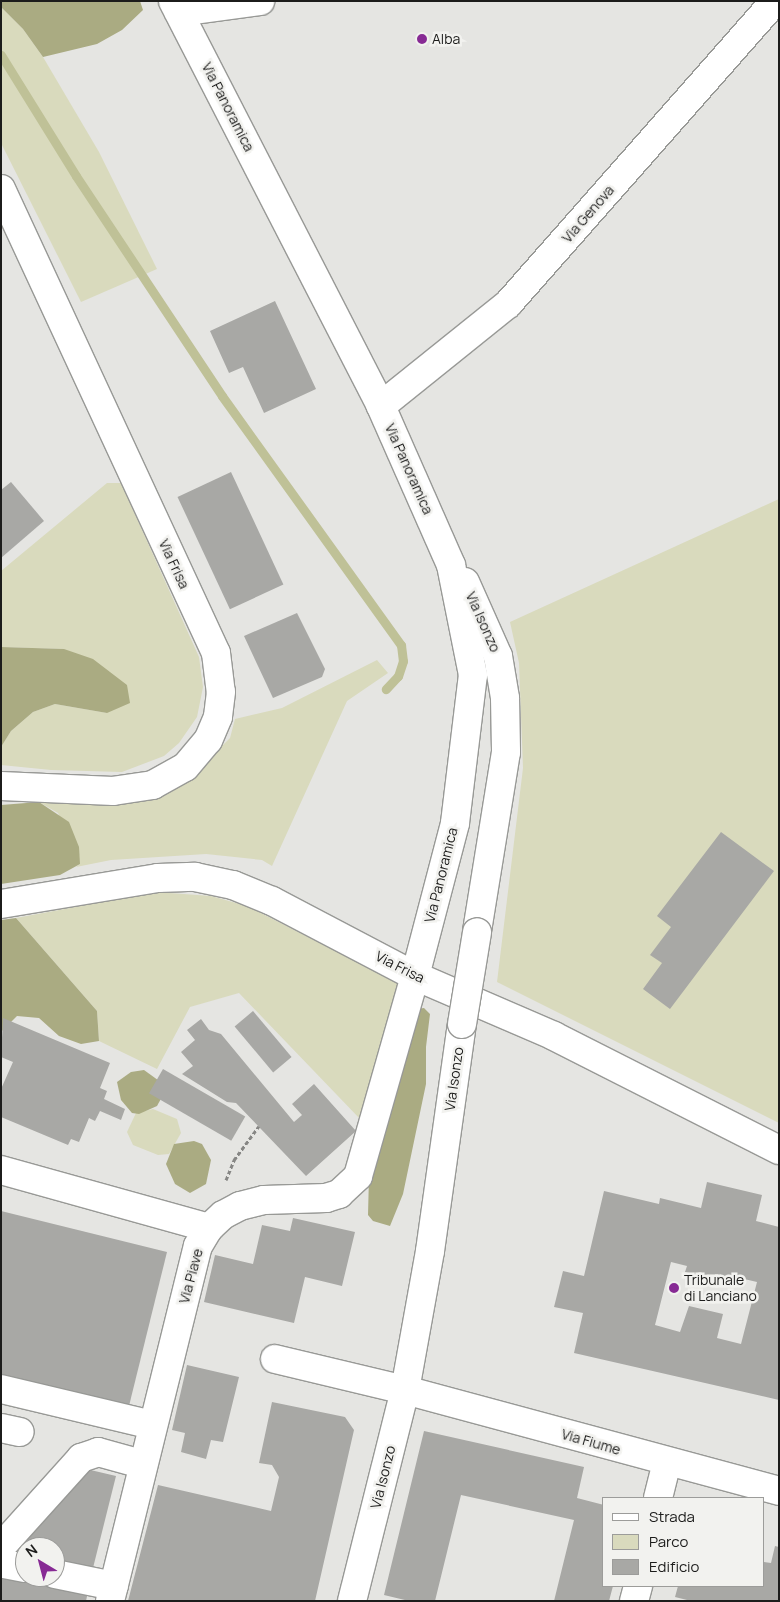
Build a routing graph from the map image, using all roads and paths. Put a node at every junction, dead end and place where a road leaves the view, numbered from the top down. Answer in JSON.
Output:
{"nodes":[{"id":1,"x":260,"y":1,"type":"edge"},
{"id":2,"x":775,"y":1,"type":"edge"},
{"id":3,"x":176,"y":6,"type":"edge"},
{"id":4,"x":1,"y":189,"type":"edge"},
{"id":5,"x":382,"y":406,"type":"junction"},
{"id":6,"x":451,"y":565,"type":"junction"},
{"id":7,"x":1,"y":786,"type":"edge"},
{"id":8,"x":1,"y":904,"type":"edge"},
{"id":9,"x":416,"y":976,"type":"junction"},
{"id":10,"x":259,"y":1126,"type":"dead end"},
{"id":11,"x":779,"y":1150,"type":"edge"},
{"id":12,"x":1,"y":1170,"type":"edge"},
{"id":13,"x":216,"y":1221,"type":"junction"},
{"id":14,"x":275,"y":1359,"type":"dead end"},
{"id":15,"x":1,"y":1389,"type":"edge"},
{"id":16,"x":405,"y":1390,"type":"junction"},
{"id":17,"x":152,"y":1425,"type":"junction"},
{"id":18,"x":142,"y":1464,"type":"junction"},
{"id":19,"x":666,"y":1464,"type":"junction"},
{"id":20,"x":779,"y":1491,"type":"edge"},
{"id":21,"x":658,"y":1497,"type":"edge"},
{"id":22,"x":10,"y":1560,"type":"edge"},
{"id":23,"x":65,"y":1577,"type":"edge"},
{"id":24,"x":638,"y":1587,"type":"edge"},
{"id":25,"x":112,"y":1593,"type":"edge"},
{"id":26,"x":352,"y":1601,"type":"edge"},
{"id":27,"x":634,"y":1601,"type":"edge"}],
"edges":[{"from":1,"to":3,"type":"street"},
{"from":2,"to":5,"type":"street","name":"Via Genova"},
{"from":3,"to":5,"type":"street","name":"Via Panoramica"},
{"from":4,"to":7,"type":"street","name":"Via Frisa"},
{"from":5,"to":6,"type":"street","name":"Via Panoramica"},
{"from":6,"to":9,"type":"street","name":"Via Panoramica"},
{"from":6,"to":16,"type":"street","name":"Via Isonzo","bridge":true},
{"from":8,"to":9,"type":"street","name":"Via Frisa"},
{"from":9,"to":11,"type":"street","name":"Via Frisa"},
{"from":9,"to":13,"type":"street"},
{"from":10,"to":13,"type":"path"},
{"from":12,"to":13,"type":"street"},
{"from":13,"to":17,"type":"street","name":"Via Piave"},
{"from":14,"to":16,"type":"street","name":"Via Fiume"},
{"from":15,"to":17,"type":"street"},
{"from":16,"to":19,"type":"street","name":"Via Fiume"},
{"from":16,"to":26,"type":"street","name":"Via Isonzo"},
{"from":17,"to":18,"type":"street","name":"Via Piave"},
{"from":18,"to":22,"type":"street"},
{"from":18,"to":25,"type":"street","name":"Via Piave"},
{"from":19,"to":20,"type":"street","name":"Via Fiume"},
{"from":19,"to":21,"type":"street"},
{"from":23,"to":25,"type":"street"},
{"from":24,"to":27,"type":"street"}]}
